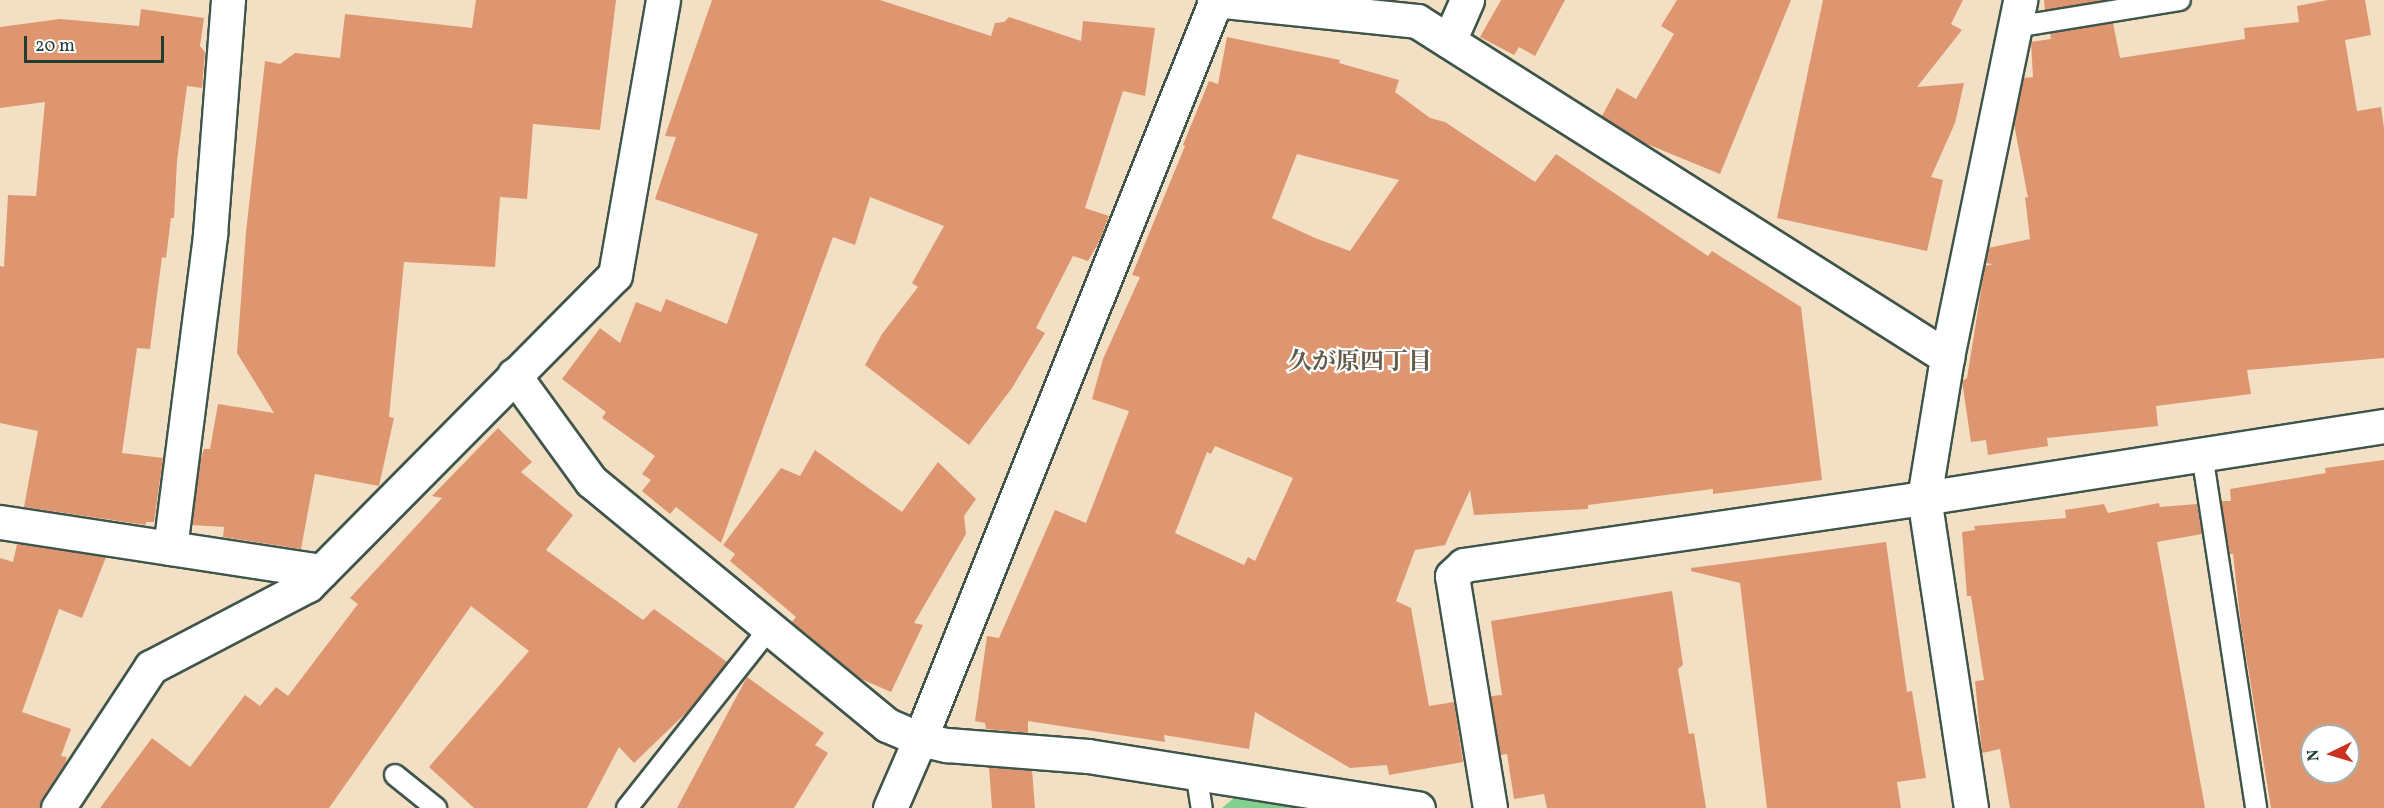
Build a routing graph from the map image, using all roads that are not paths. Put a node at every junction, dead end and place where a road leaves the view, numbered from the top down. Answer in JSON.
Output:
{"nodes":[{"id":1,"x":228,"y":0,"type":"edge"},
{"id":2,"x":663,"y":0,"type":"edge"},
{"id":3,"x":1215,"y":0,"type":"edge"},
{"id":4,"x":1467,"y":0,"type":"edge"},
{"id":5,"x":2180,"y":0,"type":"edge"},
{"id":6,"x":2018,"y":14,"type":"edge"},
{"id":7,"x":1449,"y":41,"type":"junction"},
{"id":8,"x":1947,"y":357,"type":"junction"},
{"id":9,"x":514,"y":375,"type":"junction"},
{"id":10,"x":2384,"y":426,"type":"edge"},
{"id":11,"x":2202,"y":454,"type":"junction"},
{"id":12,"x":1924,"y":498,"type":"junction"},
{"id":13,"x":0,"y":522,"type":"edge"},
{"id":14,"x":170,"y":548,"type":"junction"},
{"id":15,"x":321,"y":572,"type":"junction"},
{"id":16,"x":771,"y":626,"type":"junction"},
{"id":17,"x":921,"y":740,"type":"junction"},
{"id":18,"x":1196,"y":772,"type":"junction"},
{"id":19,"x":395,"y":775,"type":"dead end"},
{"id":20,"x":58,"y":808,"type":"edge"},
{"id":21,"x":436,"y":808,"type":"edge"},
{"id":22,"x":627,"y":808,"type":"edge"},
{"id":23,"x":890,"y":808,"type":"edge"},
{"id":24,"x":1202,"y":808,"type":"edge"},
{"id":25,"x":1418,"y":808,"type":"edge"},
{"id":26,"x":1490,"y":808,"type":"edge"},
{"id":27,"x":1971,"y":808,"type":"edge"},
{"id":28,"x":2256,"y":808,"type":"edge"}],
"edges":[{"from":1,"to":14,"type":"street"},
{"from":2,"to":9,"type":"street"},
{"from":3,"to":7,"type":"street"},
{"from":3,"to":17,"type":"street"},
{"from":4,"to":7,"type":"street"},
{"from":5,"to":6,"type":"lane"},
{"from":6,"to":8,"type":"street"},
{"from":7,"to":8,"type":"street"},
{"from":8,"to":12,"type":"street"},
{"from":9,"to":15,"type":"street"},
{"from":9,"to":16,"type":"street"},
{"from":10,"to":11,"type":"street"},
{"from":11,"to":12,"type":"street"},
{"from":11,"to":28,"type":"lane"},
{"from":12,"to":26,"type":"street"},
{"from":12,"to":27,"type":"street"},
{"from":13,"to":14,"type":"street"},
{"from":14,"to":15,"type":"street"},
{"from":15,"to":20,"type":"street"},
{"from":16,"to":17,"type":"street"},
{"from":16,"to":22,"type":"lane"},
{"from":17,"to":18,"type":"street"},
{"from":17,"to":23,"type":"street"},
{"from":18,"to":24,"type":"lane"},
{"from":18,"to":25,"type":"street"},
{"from":19,"to":21,"type":"lane"}]}
